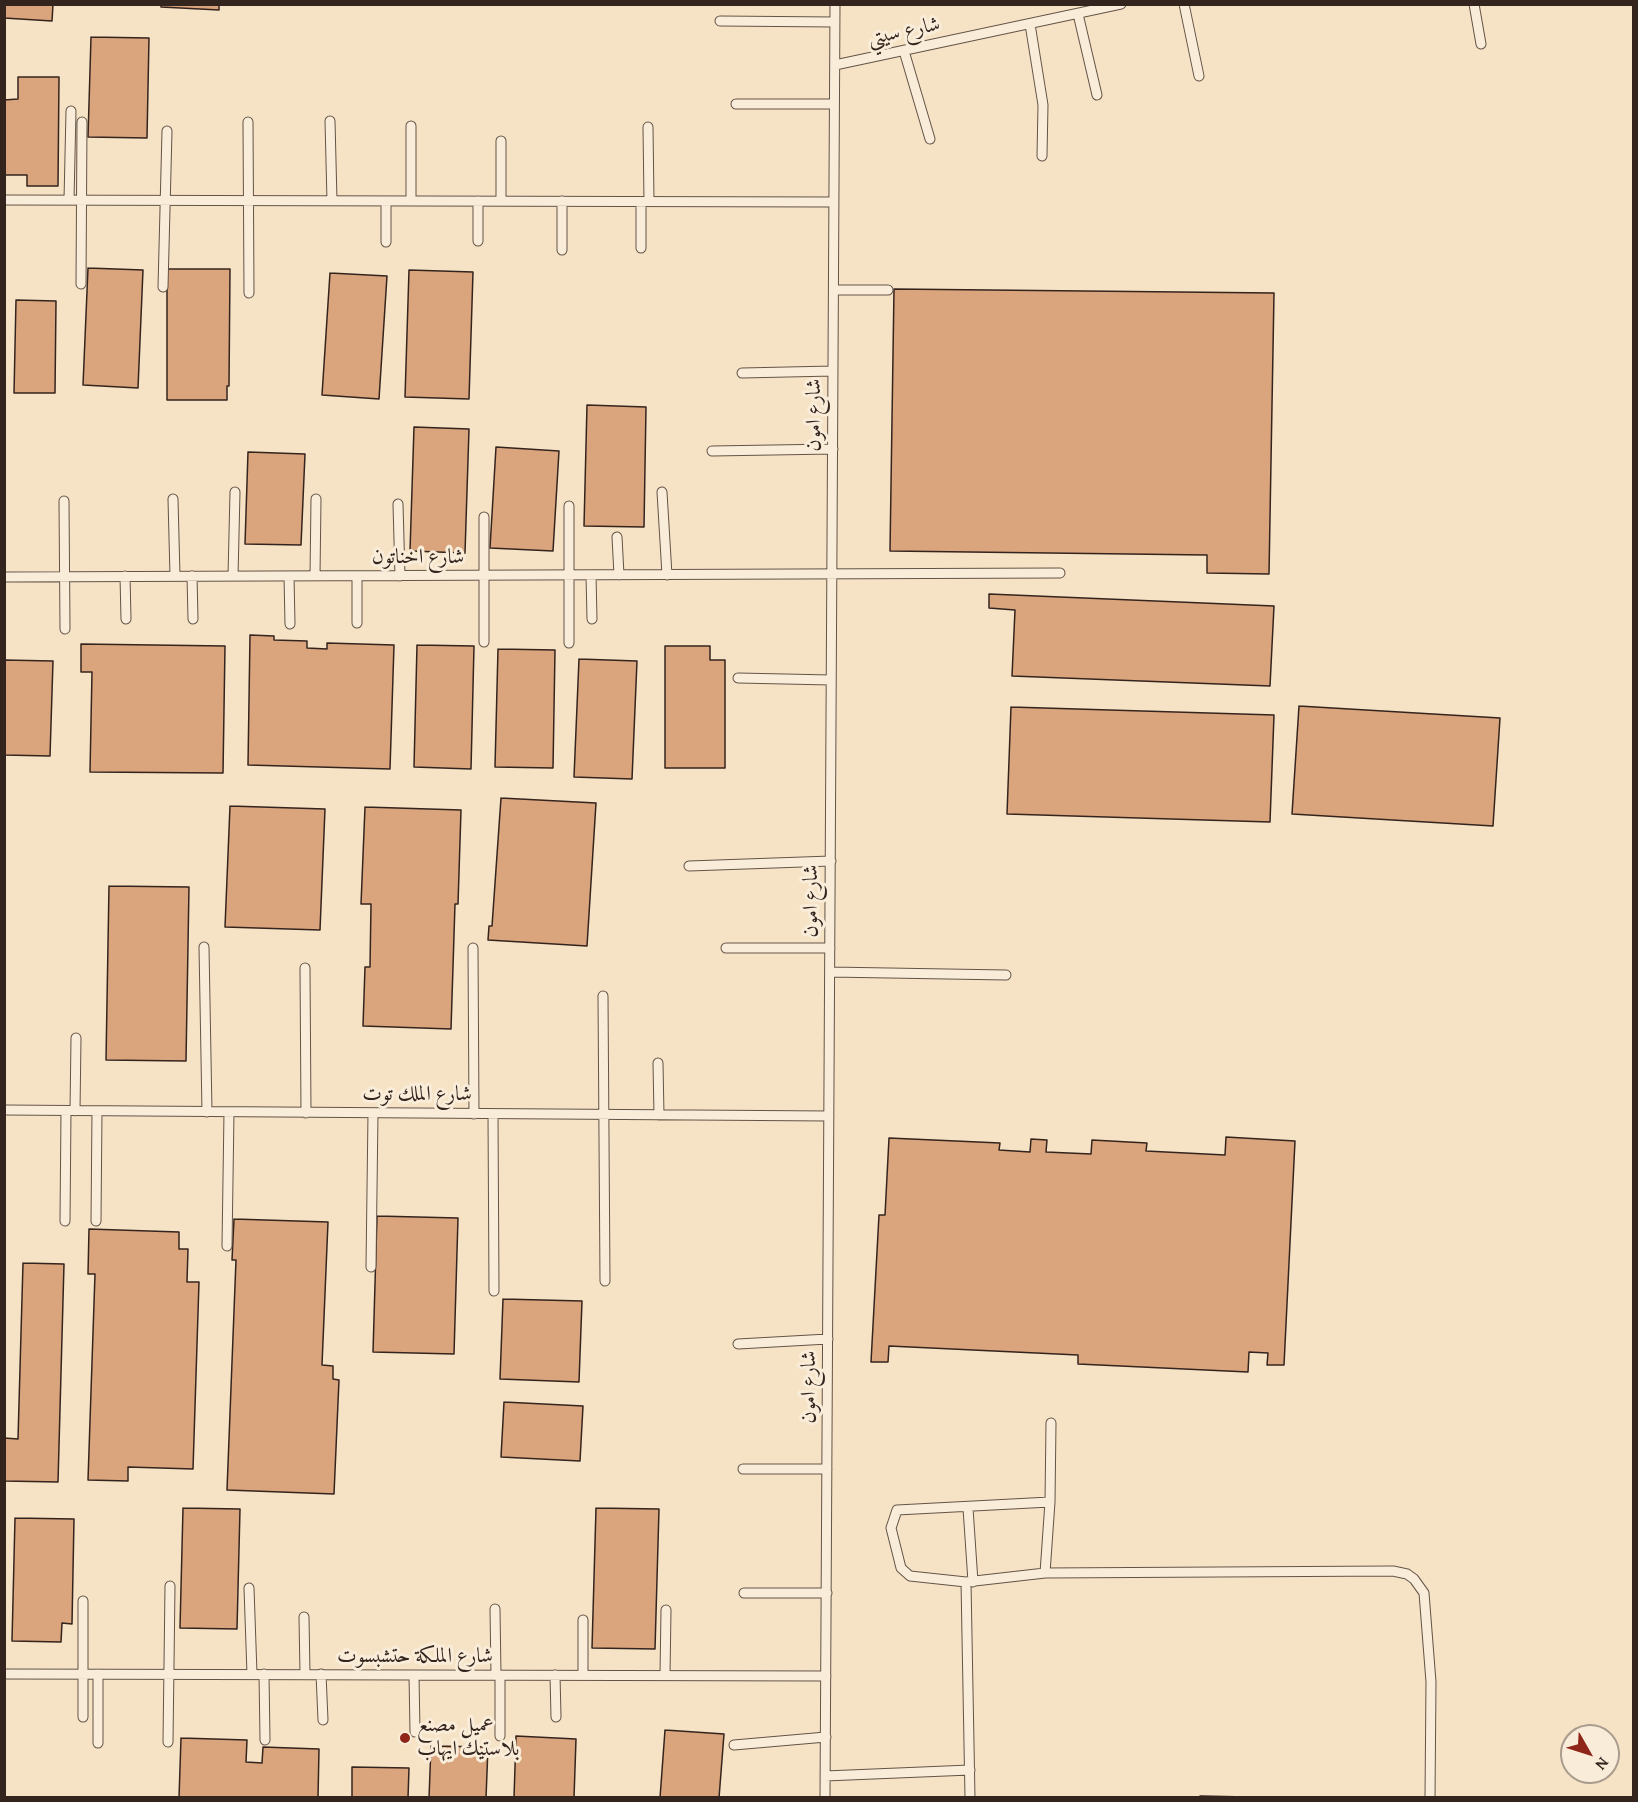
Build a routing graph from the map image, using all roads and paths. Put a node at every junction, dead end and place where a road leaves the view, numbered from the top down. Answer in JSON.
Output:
{"nodes":[{"id":1,"x":835,"y":4,"type":"edge"},
{"id":2,"x":1070,"y":4,"type":"edge"},
{"id":3,"x":1121,"y":4,"type":"edge"},
{"id":4,"x":1184,"y":4,"type":"edge"},
{"id":5,"x":1474,"y":4,"type":"edge"},
{"id":6,"x":1075,"y":14,"type":"junction"},
{"id":7,"x":720,"y":21,"type":"dead end"},
{"id":8,"x":835,"y":22,"type":"junction"},
{"id":9,"x":1029,"y":24,"type":"junction"},
{"id":10,"x":1481,"y":44,"type":"dead end"},
{"id":11,"x":904,"y":51,"type":"junction"},
{"id":12,"x":835,"y":65,"type":"junction"},
{"id":13,"x":1199,"y":76,"type":"dead end"},
{"id":14,"x":1097,"y":95,"type":"dead end"},
{"id":15,"x":736,"y":104,"type":"dead end"},
{"id":16,"x":834,"y":104,"type":"junction"},
{"id":17,"x":71,"y":111,"type":"dead end"},
{"id":18,"x":330,"y":121,"type":"dead end"},
{"id":19,"x":82,"y":122,"type":"dead end"},
{"id":20,"x":248,"y":122,"type":"dead end"},
{"id":21,"x":411,"y":126,"type":"dead end"},
{"id":22,"x":648,"y":127,"type":"dead end"},
{"id":23,"x":167,"y":131,"type":"dead end"},
{"id":24,"x":930,"y":139,"type":"dead end"},
{"id":25,"x":501,"y":141,"type":"dead end"},
{"id":26,"x":1042,"y":156,"type":"dead end"},
{"id":27,"x":4,"y":200,"type":"edge"},
{"id":28,"x":69,"y":200,"type":"junction"},
{"id":29,"x":82,"y":200,"type":"junction"},
{"id":30,"x":165,"y":200,"type":"junction"},
{"id":31,"x":248,"y":200,"type":"junction"},
{"id":32,"x":332,"y":201,"type":"junction"},
{"id":33,"x":386,"y":201,"type":"junction"},
{"id":34,"x":411,"y":201,"type":"junction"},
{"id":35,"x":478,"y":201,"type":"junction"},
{"id":36,"x":501,"y":201,"type":"junction"},
{"id":37,"x":562,"y":201,"type":"junction"},
{"id":38,"x":645,"y":201,"type":"junction"},
{"id":39,"x":834,"y":202,"type":"junction"},
{"id":40,"x":477,"y":241,"type":"dead end"},
{"id":41,"x":386,"y":242,"type":"dead end"},
{"id":42,"x":641,"y":248,"type":"dead end"},
{"id":43,"x":562,"y":250,"type":"dead end"},
{"id":44,"x":81,"y":284,"type":"dead end"},
{"id":45,"x":163,"y":287,"type":"dead end"},
{"id":46,"x":834,"y":290,"type":"junction"},
{"id":47,"x":888,"y":290,"type":"dead end"},
{"id":48,"x":249,"y":293,"type":"dead end"},
{"id":49,"x":833,"y":371,"type":"junction"},
{"id":50,"x":742,"y":373,"type":"dead end"},
{"id":51,"x":833,"y":449,"type":"junction"},
{"id":52,"x":712,"y":451,"type":"dead end"},
{"id":53,"x":235,"y":492,"type":"dead end"},
{"id":54,"x":662,"y":492,"type":"dead end"},
{"id":55,"x":316,"y":499,"type":"dead end"},
{"id":56,"x":173,"y":500,"type":"dead end"},
{"id":57,"x":64,"y":501,"type":"dead end"},
{"id":58,"x":398,"y":504,"type":"dead end"},
{"id":59,"x":569,"y":506,"type":"dead end"},
{"id":60,"x":484,"y":517,"type":"dead end"},
{"id":61,"x":617,"y":537,"type":"dead end"},
{"id":62,"x":1060,"y":573,"type":"dead end"},
{"id":63,"x":832,"y":574,"type":"junction"},
{"id":64,"x":569,"y":575,"type":"junction"},
{"id":65,"x":591,"y":575,"type":"junction"},
{"id":66,"x":619,"y":575,"type":"junction"},
{"id":67,"x":668,"y":575,"type":"junction"},
{"id":68,"x":125,"y":576,"type":"junction"},
{"id":69,"x":175,"y":576,"type":"junction"},
{"id":70,"x":192,"y":576,"type":"junction"},
{"id":71,"x":233,"y":576,"type":"junction"},
{"id":72,"x":289,"y":576,"type":"junction"},
{"id":73,"x":315,"y":576,"type":"junction"},
{"id":74,"x":357,"y":576,"type":"junction"},
{"id":75,"x":400,"y":576,"type":"junction"},
{"id":76,"x":484,"y":576,"type":"junction"},
{"id":77,"x":4,"y":577,"type":"edge"},
{"id":78,"x":64,"y":577,"type":"junction"},
{"id":79,"x":193,"y":619,"type":"dead end"},
{"id":80,"x":592,"y":619,"type":"dead end"},
{"id":81,"x":126,"y":620,"type":"dead end"},
{"id":82,"x":357,"y":623,"type":"dead end"},
{"id":83,"x":290,"y":624,"type":"dead end"},
{"id":84,"x":65,"y":629,"type":"dead end"},
{"id":85,"x":484,"y":642,"type":"dead end"},
{"id":86,"x":569,"y":643,"type":"dead end"},
{"id":87,"x":738,"y":678,"type":"dead end"},
{"id":88,"x":831,"y":680,"type":"junction"},
{"id":89,"x":831,"y":861,"type":"junction"},
{"id":90,"x":690,"y":866,"type":"dead end"},
{"id":91,"x":204,"y":947,"type":"dead end"},
{"id":92,"x":473,"y":948,"type":"dead end"},
{"id":93,"x":726,"y":948,"type":"dead end"},
{"id":94,"x":830,"y":948,"type":"junction"},
{"id":95,"x":304,"y":968,"type":"dead end"},
{"id":96,"x":830,"y":972,"type":"junction"},
{"id":97,"x":1006,"y":975,"type":"dead end"},
{"id":98,"x":603,"y":996,"type":"dead end"},
{"id":99,"x":76,"y":1038,"type":"dead end"},
{"id":100,"x":658,"y":1063,"type":"dead end"},
{"id":101,"x":4,"y":1110,"type":"edge"},
{"id":102,"x":71,"y":1111,"type":"junction"},
{"id":103,"x":97,"y":1111,"type":"junction"},
{"id":104,"x":207,"y":1112,"type":"junction"},
{"id":105,"x":229,"y":1112,"type":"junction"},
{"id":106,"x":306,"y":1113,"type":"junction"},
{"id":107,"x":373,"y":1113,"type":"junction"},
{"id":108,"x":474,"y":1114,"type":"junction"},
{"id":109,"x":494,"y":1114,"type":"junction"},
{"id":110,"x":604,"y":1114,"type":"junction"},
{"id":111,"x":659,"y":1115,"type":"junction"},
{"id":112,"x":829,"y":1116,"type":"junction"},
{"id":113,"x":65,"y":1221,"type":"dead end"},
{"id":114,"x":96,"y":1221,"type":"dead end"},
{"id":115,"x":227,"y":1246,"type":"dead end"},
{"id":116,"x":371,"y":1267,"type":"dead end"},
{"id":117,"x":605,"y":1281,"type":"dead end"},
{"id":118,"x":494,"y":1291,"type":"dead end"},
{"id":119,"x":828,"y":1340,"type":"junction"},
{"id":120,"x":738,"y":1344,"type":"dead end"},
{"id":121,"x":1051,"y":1423,"type":"dead end"},
{"id":122,"x":744,"y":1469,"type":"dead end"},
{"id":123,"x":827,"y":1469,"type":"junction"},
{"id":124,"x":1050,"y":1502,"type":"junction"},
{"id":125,"x":968,"y":1508,"type":"junction"},
{"id":126,"x":1046,"y":1573,"type":"junction"},
{"id":127,"x":970,"y":1582,"type":"junction"},
{"id":128,"x":170,"y":1586,"type":"dead end"},
{"id":129,"x":249,"y":1588,"type":"dead end"},
{"id":130,"x":744,"y":1593,"type":"dead end"},
{"id":131,"x":827,"y":1593,"type":"junction"},
{"id":132,"x":83,"y":1601,"type":"dead end"},
{"id":133,"x":495,"y":1609,"type":"dead end"},
{"id":134,"x":666,"y":1610,"type":"dead end"},
{"id":135,"x":304,"y":1617,"type":"dead end"},
{"id":136,"x":583,"y":1620,"type":"dead end"},
{"id":137,"x":4,"y":1674,"type":"edge"},
{"id":138,"x":83,"y":1674,"type":"junction"},
{"id":139,"x":98,"y":1674,"type":"junction"},
{"id":140,"x":169,"y":1674,"type":"junction"},
{"id":141,"x":252,"y":1674,"type":"junction"},
{"id":142,"x":264,"y":1674,"type":"junction"},
{"id":143,"x":305,"y":1674,"type":"junction"},
{"id":144,"x":321,"y":1674,"type":"junction"},
{"id":145,"x":414,"y":1675,"type":"junction"},
{"id":146,"x":498,"y":1675,"type":"junction"},
{"id":147,"x":555,"y":1675,"type":"junction"},
{"id":148,"x":583,"y":1675,"type":"junction"},
{"id":149,"x":665,"y":1675,"type":"junction"},
{"id":150,"x":826,"y":1676,"type":"junction"},
{"id":151,"x":556,"y":1717,"type":"dead end"},
{"id":152,"x":83,"y":1718,"type":"dead end"},
{"id":153,"x":323,"y":1720,"type":"dead end"},
{"id":154,"x":415,"y":1732,"type":"dead end"},
{"id":155,"x":500,"y":1736,"type":"dead end"},
{"id":156,"x":826,"y":1737,"type":"junction"},
{"id":157,"x":265,"y":1740,"type":"dead end"},
{"id":158,"x":168,"y":1742,"type":"dead end"},
{"id":159,"x":98,"y":1743,"type":"dead end"},
{"id":160,"x":734,"y":1745,"type":"dead end"},
{"id":161,"x":970,"y":1770,"type":"junction"},
{"id":162,"x":825,"y":1776,"type":"junction"},
{"id":163,"x":825,"y":1797,"type":"edge"},
{"id":164,"x":970,"y":1797,"type":"edge"},
{"id":165,"x":1430,"y":1797,"type":"edge"}],
"edges":[{"from":1,"to":8,"type":"lane","name":"شارع امون"},
{"from":2,"to":6,"type":"lane"},
{"from":3,"to":6,"type":"lane","name":"شارع سيتي"},
{"from":4,"to":13,"type":"lane"},
{"from":5,"to":10,"type":"lane"},
{"from":6,"to":9,"type":"lane","name":"شارع سيتي"},
{"from":6,"to":14,"type":"lane"},
{"from":7,"to":8,"type":"lane"},
{"from":8,"to":12,"type":"lane","name":"شارع امون"},
{"from":9,"to":11,"type":"lane","name":"شارع سيتي"},
{"from":9,"to":26,"type":"lane"},
{"from":11,"to":12,"type":"lane","name":"شارع سيتي"},
{"from":11,"to":24,"type":"lane"},
{"from":12,"to":16,"type":"lane","name":"شارع امون"},
{"from":15,"to":16,"type":"lane"},
{"from":16,"to":39,"type":"lane","name":"شارع امون"},
{"from":17,"to":28,"type":"lane"},
{"from":18,"to":32,"type":"lane"},
{"from":19,"to":29,"type":"lane"},
{"from":20,"to":31,"type":"lane"},
{"from":21,"to":34,"type":"lane"},
{"from":22,"to":38,"type":"lane"},
{"from":23,"to":30,"type":"lane"},
{"from":25,"to":36,"type":"lane"},
{"from":27,"to":28,"type":"lane"},
{"from":28,"to":29,"type":"lane"},
{"from":29,"to":30,"type":"lane"},
{"from":29,"to":44,"type":"lane"},
{"from":30,"to":31,"type":"lane"},
{"from":30,"to":45,"type":"lane"},
{"from":31,"to":32,"type":"lane"},
{"from":31,"to":48,"type":"lane"},
{"from":32,"to":33,"type":"lane"},
{"from":33,"to":34,"type":"lane"},
{"from":33,"to":41,"type":"lane"},
{"from":34,"to":35,"type":"lane"},
{"from":35,"to":36,"type":"lane"},
{"from":35,"to":40,"type":"lane"},
{"from":36,"to":37,"type":"lane"},
{"from":37,"to":38,"type":"lane"},
{"from":37,"to":43,"type":"lane"},
{"from":38,"to":39,"type":"lane"},
{"from":38,"to":42,"type":"lane"},
{"from":39,"to":46,"type":"lane","name":"شارع امون"},
{"from":46,"to":47,"type":"lane"},
{"from":46,"to":49,"type":"lane","name":"شارع امون"},
{"from":49,"to":50,"type":"lane"},
{"from":49,"to":51,"type":"lane","name":"شارع امون"},
{"from":51,"to":52,"type":"lane"},
{"from":51,"to":63,"type":"lane","name":"شارع امون"},
{"from":53,"to":71,"type":"lane"},
{"from":54,"to":67,"type":"lane"},
{"from":55,"to":73,"type":"lane"},
{"from":56,"to":69,"type":"lane"},
{"from":57,"to":78,"type":"lane"},
{"from":58,"to":75,"type":"lane"},
{"from":59,"to":64,"type":"lane"},
{"from":60,"to":76,"type":"lane"},
{"from":61,"to":66,"type":"lane"},
{"from":62,"to":63,"type":"lane","name":"شارع اخناتون"},
{"from":63,"to":67,"type":"lane","name":"شارع اخناتون"},
{"from":63,"to":88,"type":"lane","name":"شارع امون"},
{"from":64,"to":65,"type":"lane","name":"شارع اخناتون"},
{"from":64,"to":76,"type":"lane","name":"شارع اخناتون"},
{"from":64,"to":86,"type":"lane"},
{"from":65,"to":66,"type":"lane","name":"شارع اخناتون"},
{"from":65,"to":80,"type":"lane"},
{"from":66,"to":67,"type":"lane","name":"شارع اخناتون"},
{"from":68,"to":69,"type":"lane","name":"شارع اخناتون"},
{"from":68,"to":78,"type":"lane","name":"شارع اخناتون"},
{"from":68,"to":81,"type":"lane"},
{"from":69,"to":70,"type":"lane","name":"شارع اخناتون"},
{"from":70,"to":71,"type":"lane","name":"شارع اخناتون"},
{"from":70,"to":79,"type":"lane"},
{"from":71,"to":72,"type":"lane","name":"شارع اخناتون"},
{"from":72,"to":73,"type":"lane","name":"شارع اخناتون"},
{"from":72,"to":83,"type":"lane"},
{"from":73,"to":74,"type":"lane","name":"شارع اخناتون"},
{"from":74,"to":75,"type":"lane","name":"شارع اخناتون"},
{"from":74,"to":82,"type":"lane"},
{"from":75,"to":76,"type":"lane","name":"شارع اخناتون"},
{"from":76,"to":85,"type":"lane"},
{"from":77,"to":78,"type":"lane","name":"شارع اخناتون"},
{"from":78,"to":84,"type":"lane"},
{"from":87,"to":88,"type":"lane"},
{"from":88,"to":89,"type":"lane","name":"شارع امون"},
{"from":89,"to":90,"type":"lane"},
{"from":89,"to":94,"type":"lane","name":"شارع امون"},
{"from":91,"to":104,"type":"lane"},
{"from":92,"to":108,"type":"lane"},
{"from":93,"to":94,"type":"lane"},
{"from":94,"to":96,"type":"lane","name":"شارع امون"},
{"from":95,"to":106,"type":"lane"},
{"from":96,"to":97,"type":"lane"},
{"from":96,"to":112,"type":"lane","name":"شارع امون"},
{"from":98,"to":110,"type":"lane"},
{"from":99,"to":102,"type":"lane"},
{"from":100,"to":111,"type":"lane"},
{"from":101,"to":102,"type":"lane","name":"شارع الملك توت"},
{"from":102,"to":103,"type":"lane","name":"شارع الملك توت"},
{"from":102,"to":113,"type":"lane"},
{"from":103,"to":104,"type":"lane","name":"شارع الملك توت"},
{"from":103,"to":114,"type":"lane"},
{"from":104,"to":105,"type":"lane","name":"شارع الملك توت"},
{"from":105,"to":106,"type":"lane","name":"شارع الملك توت"},
{"from":105,"to":115,"type":"lane"},
{"from":106,"to":107,"type":"lane","name":"شارع الملك توت"},
{"from":107,"to":108,"type":"lane","name":"شارع الملك توت"},
{"from":107,"to":116,"type":"lane"},
{"from":108,"to":109,"type":"lane","name":"شارع الملك توت"},
{"from":109,"to":110,"type":"lane","name":"شارع الملك توت"},
{"from":109,"to":118,"type":"lane"},
{"from":110,"to":111,"type":"lane","name":"شارع الملك توت"},
{"from":110,"to":117,"type":"lane"},
{"from":111,"to":112,"type":"lane","name":"شارع الملك توت"},
{"from":112,"to":119,"type":"lane","name":"شارع امون"},
{"from":119,"to":120,"type":"lane"},
{"from":119,"to":123,"type":"lane","name":"شارع امون"},
{"from":121,"to":124,"type":"lane"},
{"from":122,"to":123,"type":"lane"},
{"from":123,"to":131,"type":"lane","name":"شارع امون"},
{"from":124,"to":125,"type":"lane"},
{"from":124,"to":126,"type":"lane"},
{"from":125,"to":127,"type":"lane"},
{"from":125,"to":127,"type":"lane"},
{"from":126,"to":127,"type":"lane"},
{"from":126,"to":165,"type":"lane"},
{"from":127,"to":161,"type":"lane"},
{"from":128,"to":140,"type":"lane"},
{"from":129,"to":141,"type":"lane"},
{"from":130,"to":131,"type":"lane"},
{"from":131,"to":150,"type":"lane","name":"شارع امون"},
{"from":132,"to":138,"type":"lane"},
{"from":133,"to":146,"type":"lane"},
{"from":134,"to":149,"type":"lane"},
{"from":135,"to":143,"type":"lane"},
{"from":136,"to":148,"type":"lane"},
{"from":137,"to":138,"type":"lane","name":"شارع الملكة حتشبسوت"},
{"from":138,"to":139,"type":"lane","name":"شارع الملكة حتشبسوت"},
{"from":138,"to":152,"type":"lane"},
{"from":139,"to":140,"type":"lane","name":"شارع الملكة حتشبسوت"},
{"from":139,"to":159,"type":"lane"},
{"from":140,"to":141,"type":"lane","name":"شارع الملكة حتشبسوت"},
{"from":140,"to":158,"type":"lane"},
{"from":141,"to":142,"type":"lane","name":"شارع الملكة حتشبسوت"},
{"from":142,"to":143,"type":"lane","name":"شارع الملكة حتشبسوت"},
{"from":142,"to":157,"type":"lane"},
{"from":143,"to":144,"type":"lane","name":"شارع الملكة حتشبسوت"},
{"from":144,"to":145,"type":"lane","name":"شارع الملكة حتشبسوت"},
{"from":144,"to":153,"type":"lane"},
{"from":145,"to":146,"type":"lane","name":"شارع الملكة حتشبسوت"},
{"from":145,"to":154,"type":"lane"},
{"from":146,"to":147,"type":"lane","name":"شارع الملكة حتشبسوت"},
{"from":146,"to":155,"type":"lane"},
{"from":147,"to":148,"type":"lane","name":"شارع الملكة حتشبسوت"},
{"from":147,"to":151,"type":"lane"},
{"from":148,"to":149,"type":"lane","name":"شارع الملكة حتشبسوت"},
{"from":149,"to":150,"type":"lane","name":"شارع الملكة حتشبسوت"},
{"from":150,"to":156,"type":"lane","name":"شارع امون"},
{"from":156,"to":160,"type":"lane"},
{"from":156,"to":162,"type":"lane","name":"شارع امون"},
{"from":161,"to":162,"type":"lane"},
{"from":161,"to":164,"type":"lane"},
{"from":162,"to":163,"type":"lane","name":"شارع امون"}]}
